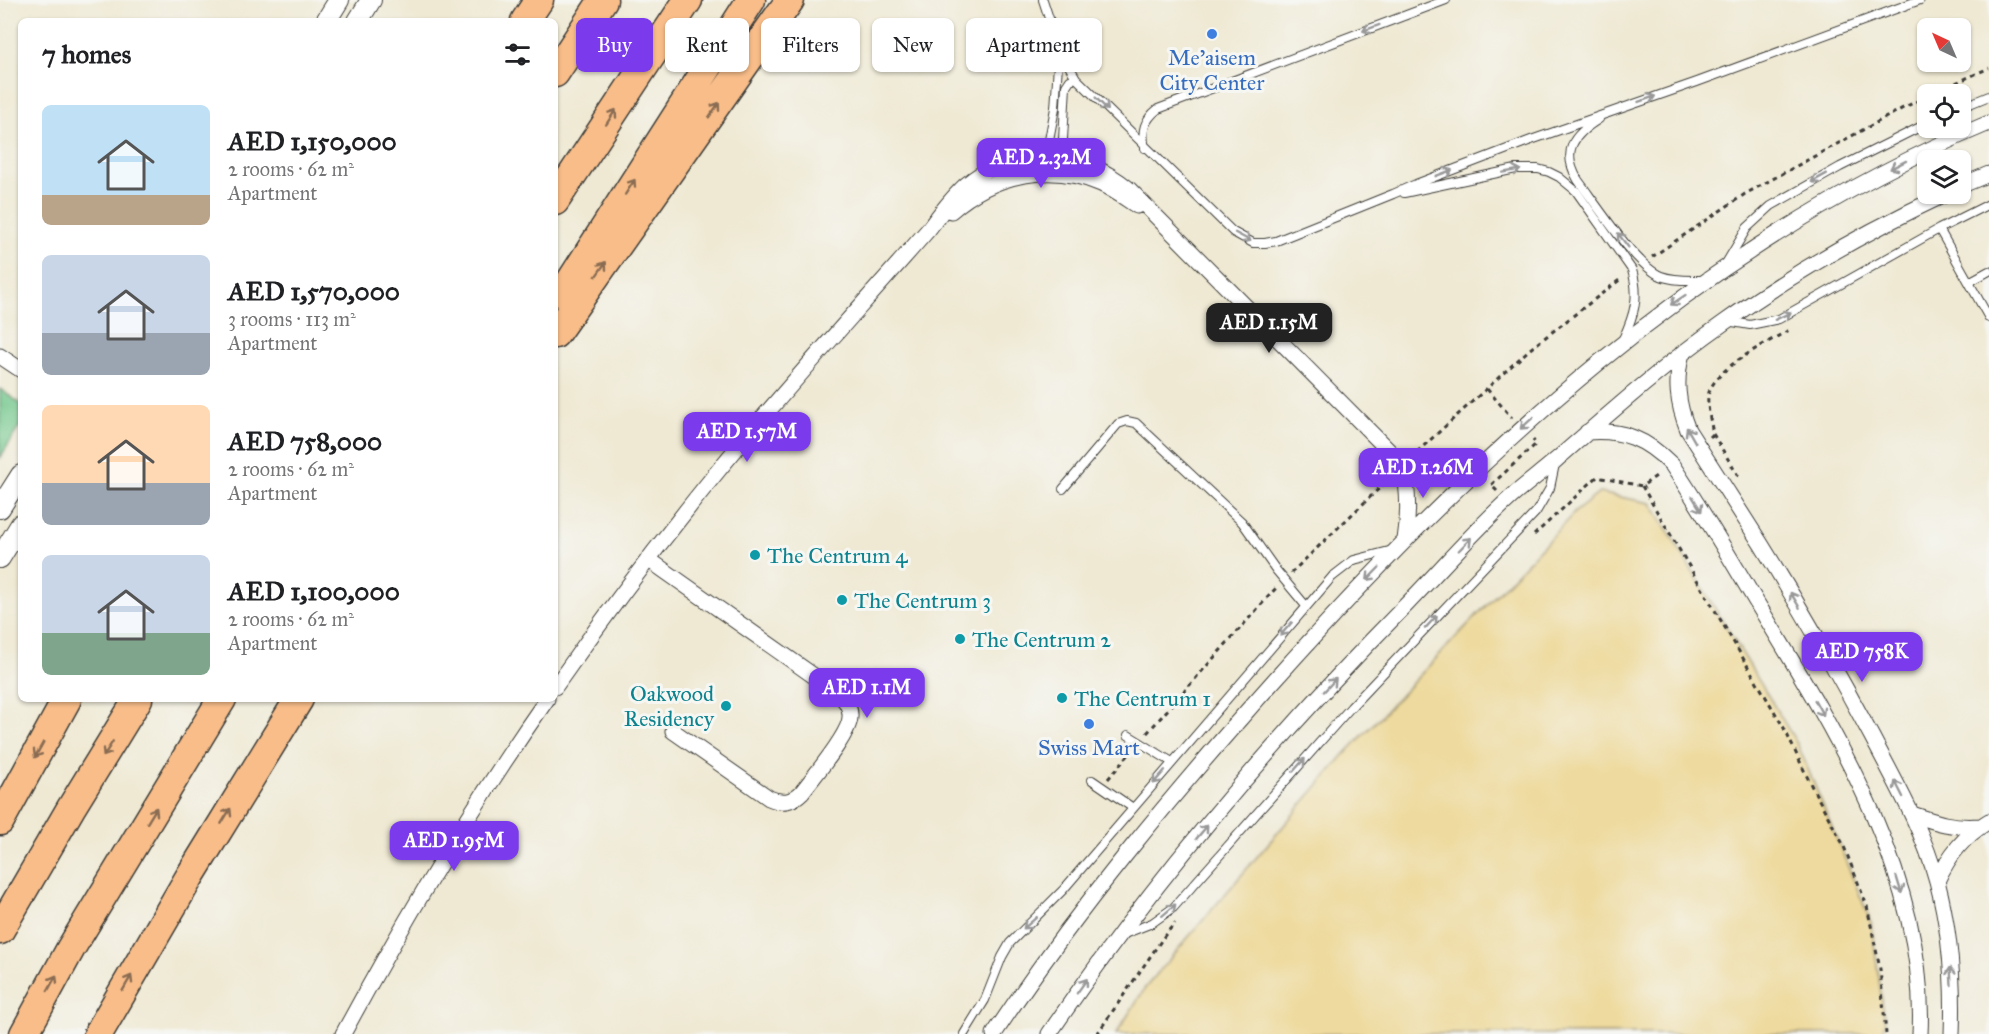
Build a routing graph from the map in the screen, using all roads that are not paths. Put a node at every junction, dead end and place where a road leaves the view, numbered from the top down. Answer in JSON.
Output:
{"nodes":[{"id":1,"x":339,"y":0,"type":"edge"},
{"id":2,"x":371,"y":0,"type":"edge"},
{"id":3,"x":518,"y":0,"type":"edge"},
{"id":4,"x":538,"y":0,"type":"edge"},
{"id":5,"x":603,"y":0,"type":"edge"},
{"id":6,"x":688,"y":0,"type":"edge"},
{"id":7,"x":750,"y":0,"type":"edge"},
{"id":8,"x":790,"y":0,"type":"edge"},
{"id":9,"x":1043,"y":0,"type":"edge"},
{"id":10,"x":1446,"y":0,"type":"edge"},
{"id":11,"x":1920,"y":0,"type":"edge"},
{"id":12,"x":328,"y":18,"type":"edge"},
{"id":13,"x":360,"y":18,"type":"edge"},
{"id":14,"x":508,"y":18,"type":"edge"},
{"id":15,"x":527,"y":18,"type":"edge"},
{"id":16,"x":1049,"y":18,"type":"edge"},
{"id":17,"x":558,"y":68,"type":"edge"},
{"id":18,"x":1057,"y":72,"type":"edge"},
{"id":19,"x":1072,"y":72,"type":"edge"},
{"id":20,"x":1076,"y":78,"type":"junction"},
{"id":21,"x":1989,"y":96,"type":"edge"},
{"id":22,"x":1971,"y":103,"type":"edge"},
{"id":23,"x":1611,"y":111,"type":"junction"},
{"id":24,"x":1989,"y":123,"type":"edge"},
{"id":25,"x":1917,"y":128,"type":"edge"},
{"id":26,"x":1145,"y":148,"type":"junction"},
{"id":27,"x":1046,"y":156,"type":"junction"},
{"id":28,"x":1062,"y":157,"type":"junction"},
{"id":29,"x":1989,"y":174,"type":"edge"},
{"id":30,"x":1971,"y":181,"type":"edge"},
{"id":31,"x":1393,"y":195,"type":"junction"},
{"id":32,"x":558,"y":196,"type":"edge"},
{"id":33,"x":1926,"y":204,"type":"edge"},
{"id":34,"x":1989,"y":204,"type":"edge"},
{"id":35,"x":1157,"y":219,"type":"junction"},
{"id":36,"x":1940,"y":228,"type":"junction"},
{"id":37,"x":928,"y":230,"type":"junction"},
{"id":38,"x":1722,"y":270,"type":"junction"},
{"id":39,"x":1989,"y":271,"type":"edge"},
{"id":40,"x":1708,"y":280,"type":"junction"},
{"id":41,"x":1969,"y":282,"type":"junction"},
{"id":42,"x":558,"y":303,"type":"edge"},
{"id":43,"x":1989,"y":318,"type":"edge"},
{"id":44,"x":1726,"y":321,"type":"junction"},
{"id":45,"x":558,"y":330,"type":"edge"},
{"id":46,"x":1622,"y":342,"type":"junction"},
{"id":47,"x":1682,"y":353,"type":"junction"},
{"id":48,"x":0,"y":356,"type":"edge"},
{"id":49,"x":18,"y":368,"type":"edge"},
{"id":50,"x":1587,"y":432,"type":"junction"},
{"id":51,"x":1555,"y":461,"type":"junction"},
{"id":52,"x":1481,"y":464,"type":"junction"},
{"id":53,"x":1403,"y":465,"type":"junction"},
{"id":54,"x":18,"y":481,"type":"edge"},
{"id":55,"x":1063,"y":489,"type":"dead end"},
{"id":56,"x":0,"y":508,"type":"edge"},
{"id":57,"x":18,"y":529,"type":"edge"},
{"id":58,"x":1401,"y":545,"type":"junction"},
{"id":59,"x":0,"y":558,"type":"edge"},
{"id":60,"x":648,"y":559,"type":"junction"},
{"id":61,"x":1306,"y":606,"type":"junction"},
{"id":62,"x":558,"y":683,"type":"edge"},
{"id":63,"x":65,"y":702,"type":"edge"},
{"id":64,"x":136,"y":702,"type":"edge"},
{"id":65,"x":220,"y":702,"type":"edge"},
{"id":66,"x":297,"y":702,"type":"edge"},
{"id":67,"x":545,"y":702,"type":"edge"},
{"id":68,"x":673,"y":731,"type":"dead end"},
{"id":69,"x":1128,"y":735,"type":"dead end"},
{"id":70,"x":1172,"y":762,"type":"junction"},
{"id":71,"x":1092,"y":780,"type":"dead end"},
{"id":72,"x":1133,"y":808,"type":"junction"},
{"id":73,"x":1912,"y":814,"type":"junction"},
{"id":74,"x":0,"y":821,"type":"edge"},
{"id":75,"x":1985,"y":824,"type":"edge"},
{"id":76,"x":1937,"y":881,"type":"junction"},
{"id":77,"x":0,"y":930,"type":"edge"},
{"id":78,"x":1118,"y":937,"type":"junction"},
{"id":79,"x":24,"y":1034,"type":"edge"},
{"id":80,"x":98,"y":1034,"type":"edge"},
{"id":81,"x":343,"y":1034,"type":"edge"},
{"id":82,"x":964,"y":1034,"type":"edge"},
{"id":83,"x":994,"y":1034,"type":"edge"},
{"id":84,"x":1049,"y":1034,"type":"edge"},
{"id":85,"x":1920,"y":1034,"type":"edge"},
{"id":86,"x":1952,"y":1034,"type":"edge"}],
"edges":[{"from":1,"to":12,"type":"street"},
{"from":2,"to":13,"type":"street"},
{"from":3,"to":14,"type":"highway"},
{"from":4,"to":15,"type":"highway"},
{"from":5,"to":17,"type":"highway"},
{"from":32,"to":6,"type":"highway","one_way":true},
{"from":42,"to":7,"type":"highway","one_way":true},
{"from":45,"to":8,"type":"highway","one_way":true},
{"from":9,"to":16,"type":"lane"},
{"from":10,"to":26,"type":"lane","one_way":true},
{"from":23,"to":11,"type":"lane","one_way":true},
{"from":18,"to":27,"type":"lane"},
{"from":19,"to":20,"type":"lane"},
{"from":20,"to":26,"type":"lane","one_way":true},
{"from":20,"to":28,"type":"lane"},
{"from":21,"to":22,"type":"lane"},
{"from":31,"to":23,"type":"lane","one_way":true},
{"from":40,"to":23,"type":"lane","one_way":true},
{"from":24,"to":38,"type":"street","one_way":true},
{"from":25,"to":38,"type":"lane","one_way":true},
{"from":26,"to":31,"type":"lane","one_way":true},
{"from":27,"to":28,"type":"street"},
{"from":27,"to":37,"type":"street"},
{"from":28,"to":35,"type":"street"},
{"from":29,"to":30,"type":"street"},
{"from":31,"to":46,"type":"lane","one_way":true},
{"from":33,"to":44,"type":"street"},
{"from":34,"to":36,"type":"lane"},
{"from":35,"to":37,"type":"street"},
{"from":35,"to":53,"type":"street"},
{"from":36,"to":41,"type":"lane"},
{"from":44,"to":36,"type":"lane","one_way":true},
{"from":37,"to":60,"type":"street"},
{"from":38,"to":40,"type":"street"},
{"from":39,"to":41,"type":"lane"},
{"from":40,"to":46,"type":"street","one_way":true},
{"from":41,"to":43,"type":"lane"},
{"from":44,"to":47,"type":"street"},
{"from":46,"to":52,"type":"street","one_way":true},
{"from":47,"to":50,"type":"street"},
{"from":73,"to":47,"type":"street","one_way":true},
{"from":48,"to":49,"type":"street"},
{"from":50,"to":51,"type":"street"},
{"from":50,"to":85,"type":"street","one_way":true},
{"from":78,"to":51,"type":"street","one_way":true},
{"from":78,"to":51,"type":"lane","one_way":true},
{"from":52,"to":53,"type":"street"},
{"from":52,"to":58,"type":"street"},
{"from":53,"to":58,"type":"street"},
{"from":54,"to":56,"type":"street"},
{"from":55,"to":61,"type":"lane"},
{"from":57,"to":59,"type":"street"},
{"from":58,"to":61,"type":"lane"},
{"from":58,"to":83,"type":"street","one_way":true},
{"from":60,"to":62,"type":"street"},
{"from":60,"to":68,"type":"street"},
{"from":61,"to":70,"type":"lane","one_way":true},
{"from":63,"to":74,"type":"highway","one_way":true},
{"from":64,"to":77,"type":"highway","one_way":true},
{"from":79,"to":65,"type":"highway","one_way":true},
{"from":80,"to":66,"type":"highway","one_way":true},
{"from":67,"to":81,"type":"street"},
{"from":69,"to":70,"type":"lane"},
{"from":70,"to":72,"type":"lane","one_way":true},
{"from":71,"to":72,"type":"lane"},
{"from":72,"to":82,"type":"lane","one_way":true},
{"from":73,"to":75,"type":"street"},
{"from":73,"to":76,"type":"street"},
{"from":75,"to":76,"type":"street"},
{"from":86,"to":76,"type":"street","one_way":true},
{"from":84,"to":78,"type":"street","one_way":true}]}
